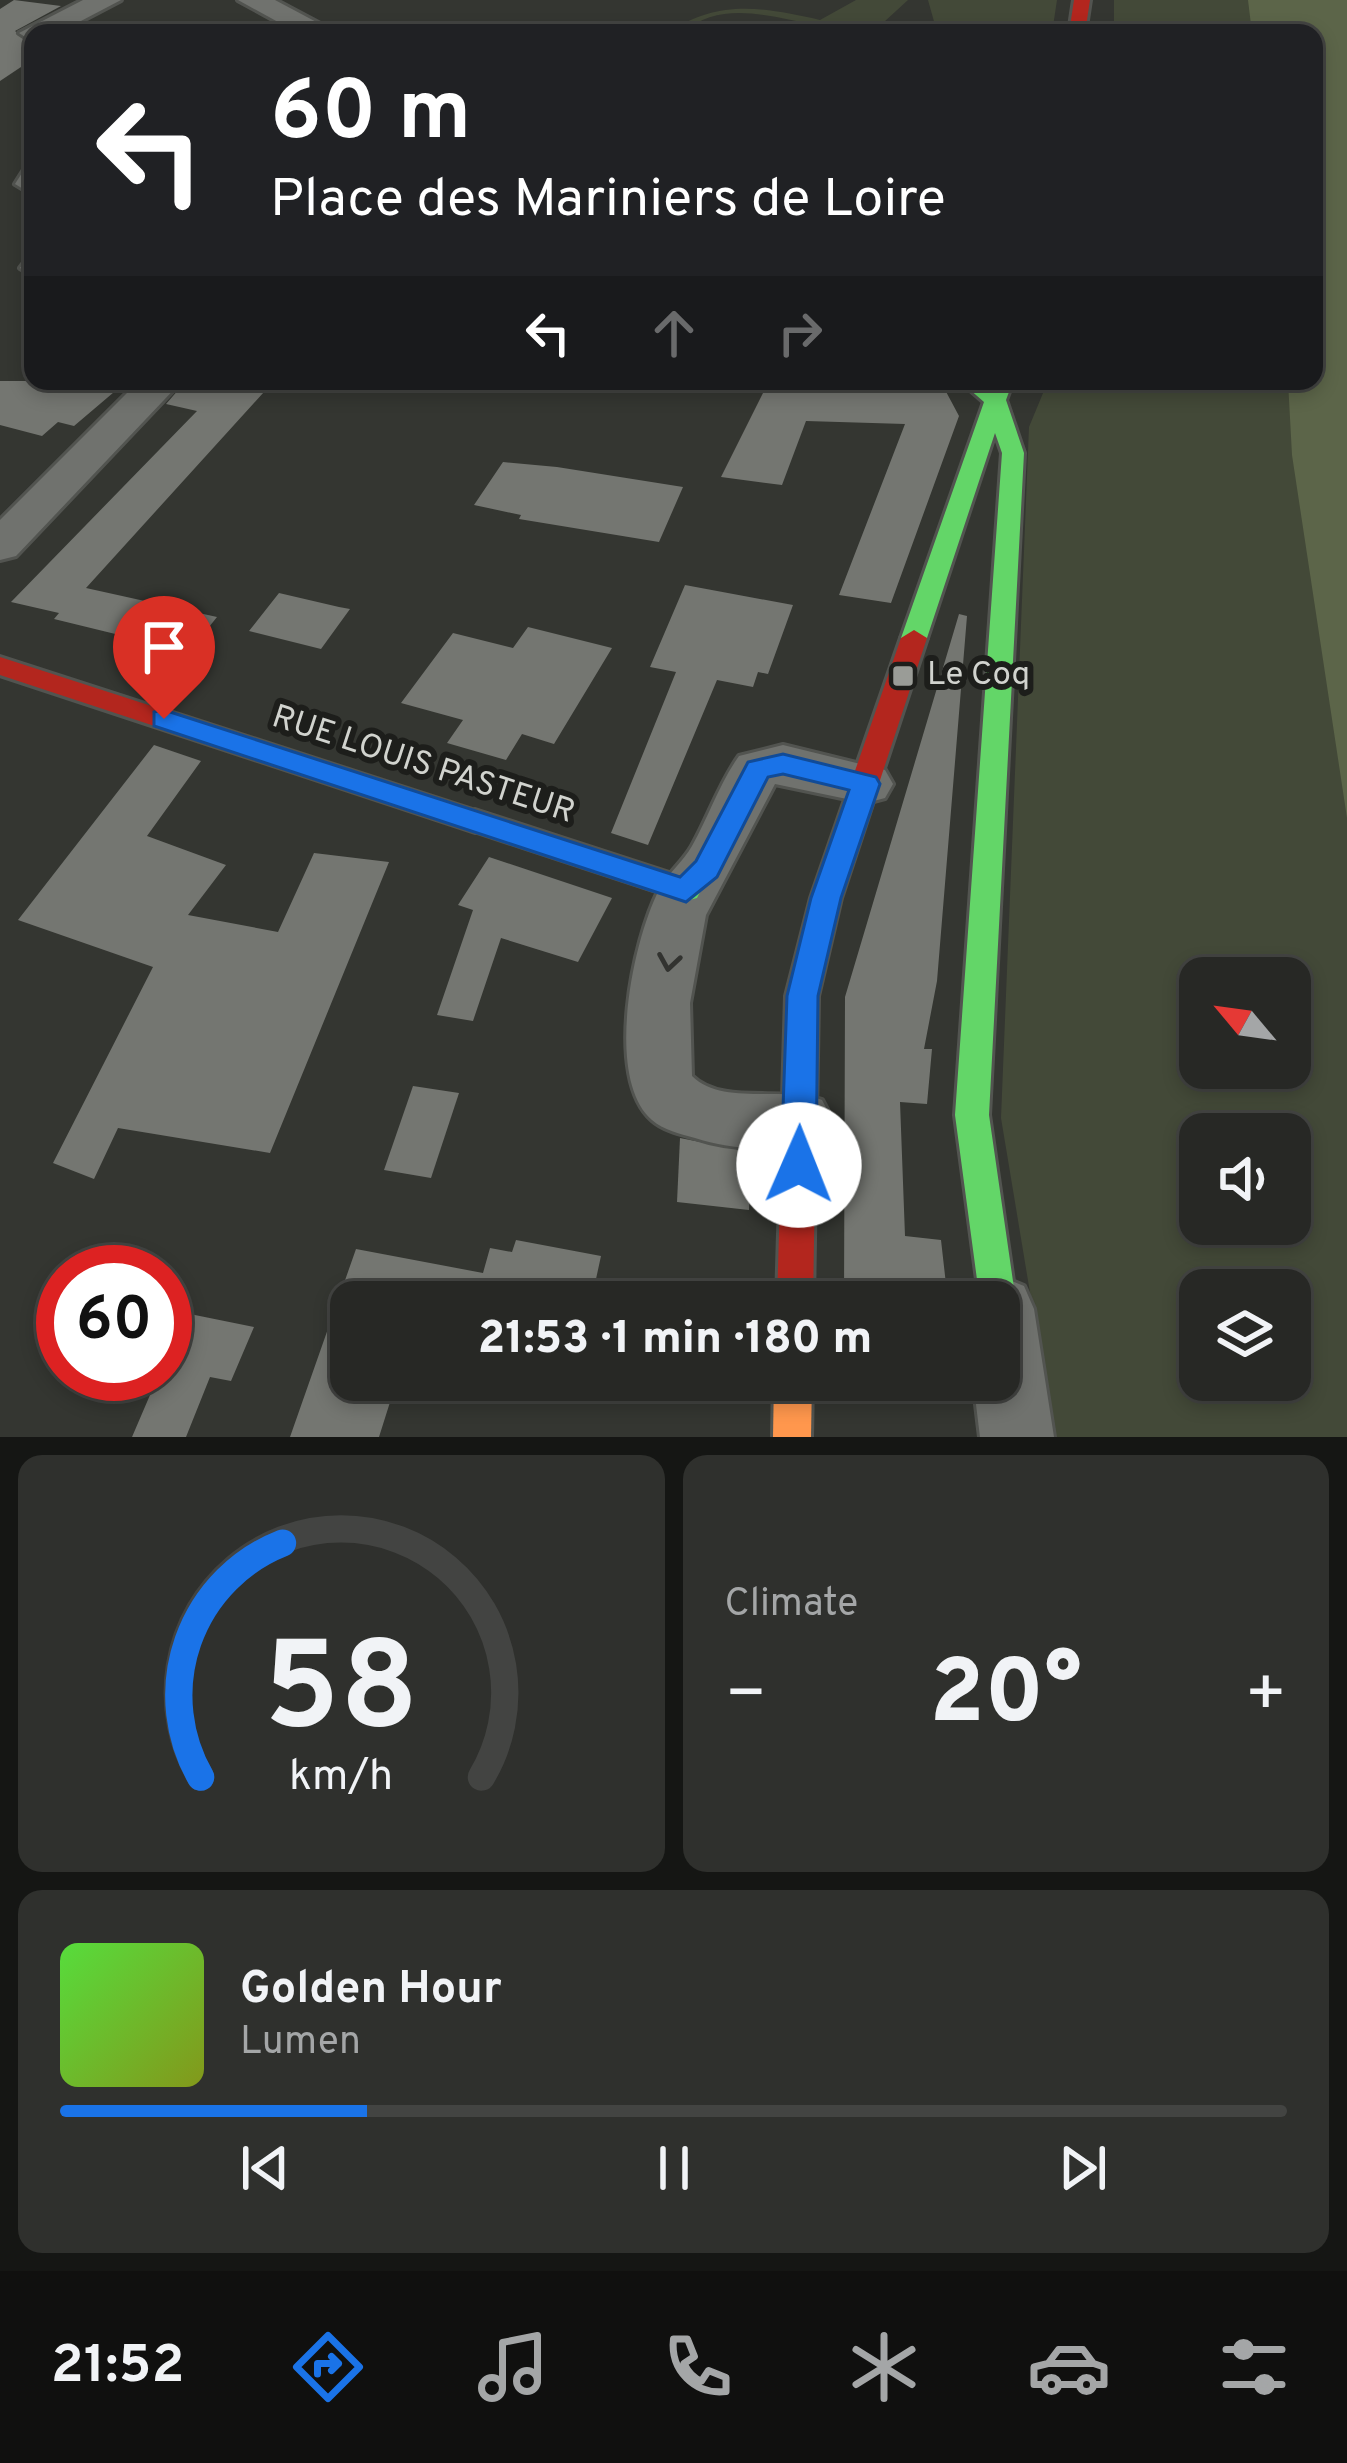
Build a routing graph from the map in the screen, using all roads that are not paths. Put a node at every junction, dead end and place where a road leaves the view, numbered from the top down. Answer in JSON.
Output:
{"nodes":[{"id":1,"x":106,"y":0,"type":"edge"},
{"id":2,"x":252,"y":0,"type":"edge"},
{"id":3,"x":53,"y":24,"type":"edge"},
{"id":4,"x":303,"y":24,"type":"edge"},
{"id":5,"x":154,"y":390,"type":"edge"},
{"id":6,"x":999,"y":391,"type":"edge"},
{"id":7,"x":0,"y":546,"type":"edge"},
{"id":8,"x":0,"y":666,"type":"edge"},
{"id":9,"x":866,"y":784,"type":"junction"},
{"id":10,"x":686,"y":890,"type":"junction"},
{"id":11,"x":800,"y":1119,"type":"junction"},
{"id":12,"x":796,"y":1281,"type":"edge"},
{"id":13,"x":995,"y":1281,"type":"edge"},
{"id":14,"x":793,"y":1401,"type":"edge"},
{"id":15,"x":1012,"y":1401,"type":"edge"},
{"id":16,"x":792,"y":1437,"type":"edge"},
{"id":17,"x":1017,"y":1437,"type":"edge"}],
"edges":[{"from":1,"to":3,"type":"street"},
{"from":2,"to":4,"type":"street"},
{"from":5,"to":7,"type":"street"},
{"from":6,"to":9,"type":"street"},
{"from":6,"to":13,"type":"street"},
{"from":8,"to":10,"type":"street","name":"RUE LOUIS PASTEUR"},
{"from":9,"to":10,"type":"street"},
{"from":9,"to":11,"type":"street"},
{"from":10,"to":11,"type":"street","one_way":true},
{"from":11,"to":12,"type":"street"},
{"from":14,"to":16,"type":"street"},
{"from":15,"to":17,"type":"street"}]}
